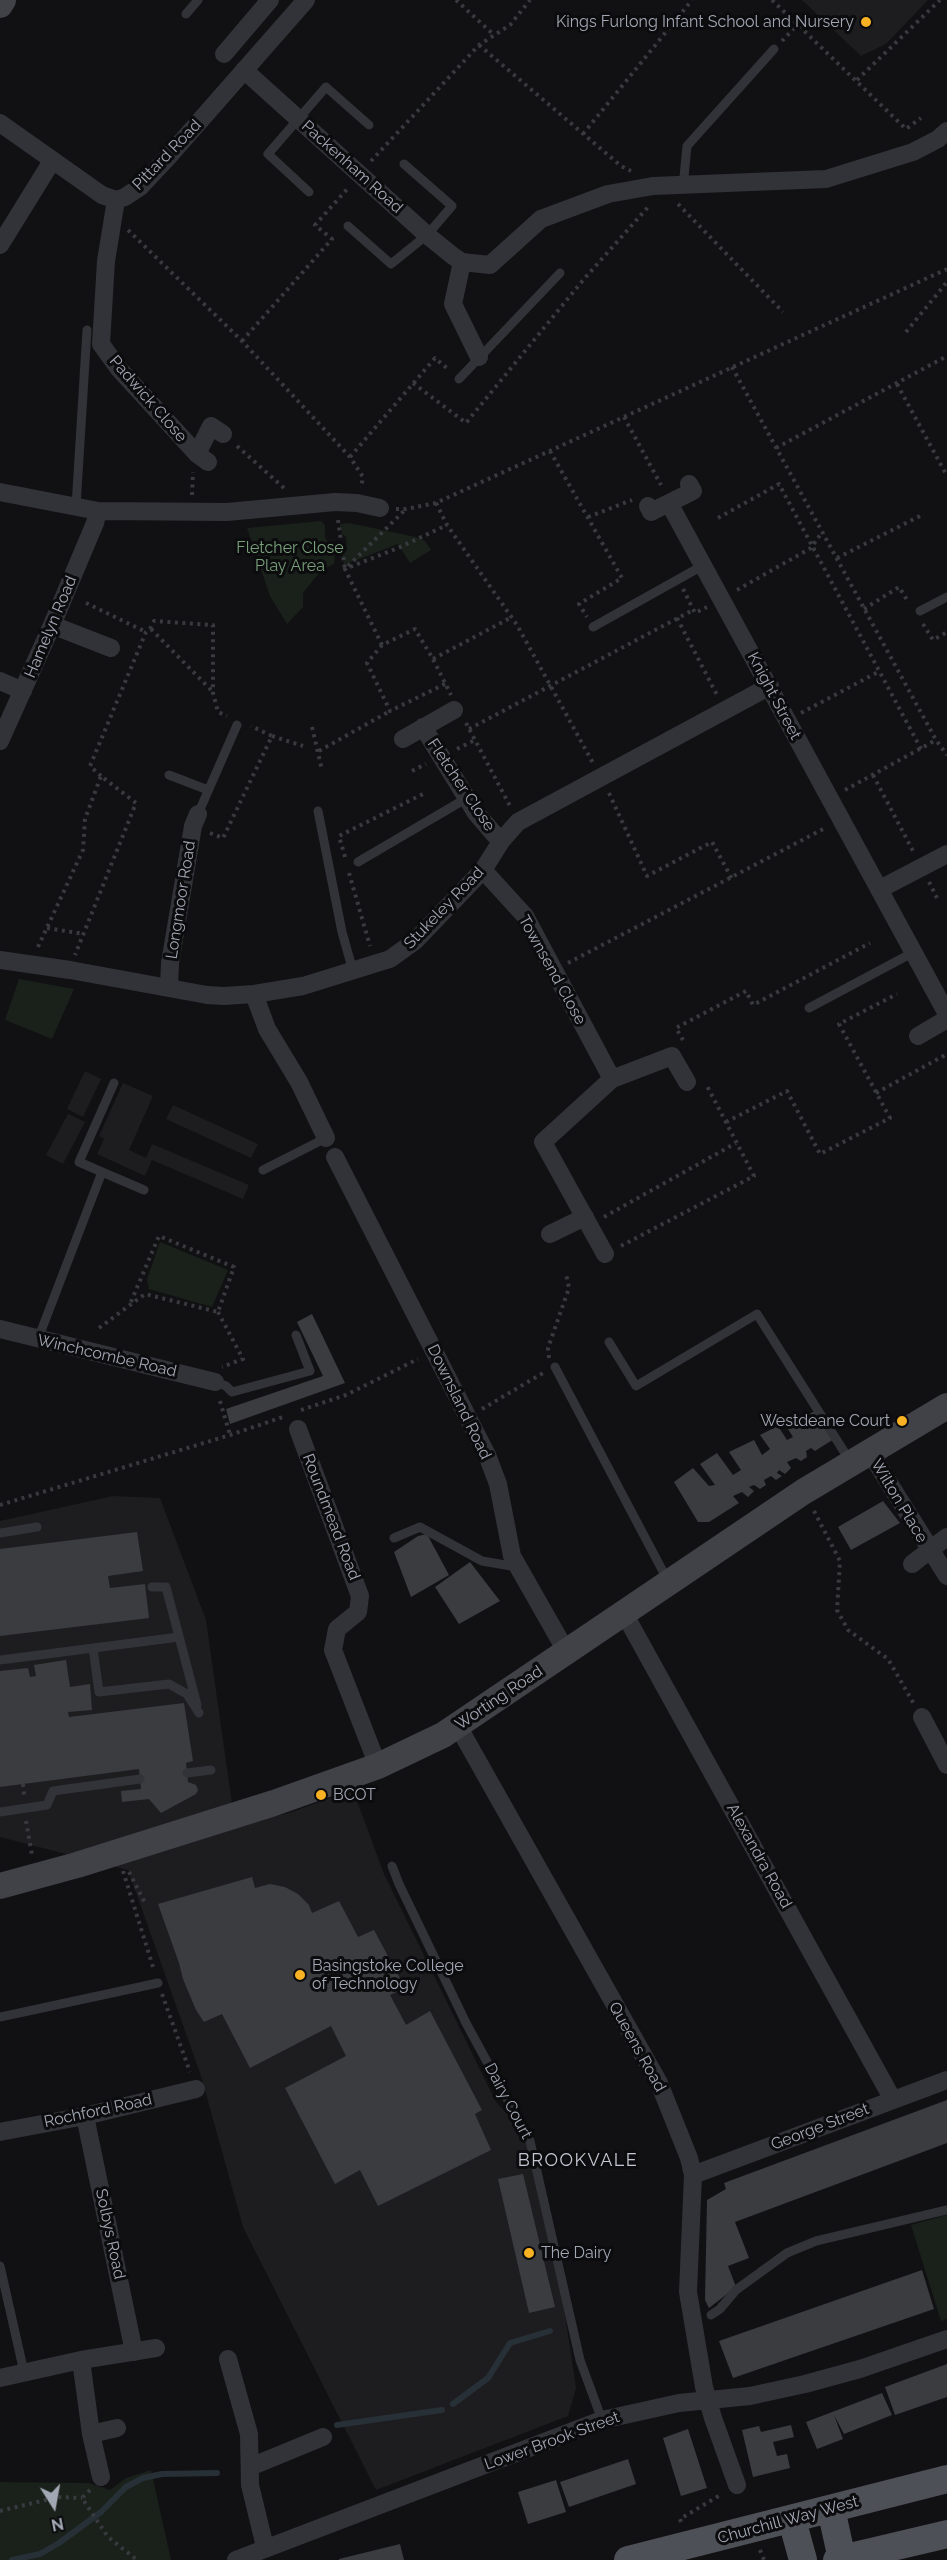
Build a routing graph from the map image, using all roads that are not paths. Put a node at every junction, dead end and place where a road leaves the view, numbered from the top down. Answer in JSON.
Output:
{"nodes":[{"id":1,"x":3,"y":0,"type":"edge"},
{"id":2,"x":198,"y":0,"type":"edge"},
{"id":3,"x":270,"y":0,"type":"edge"},
{"id":4,"x":306,"y":0,"type":"edge"},
{"id":5,"x":0,"y":5,"type":"edge"},
{"id":6,"x":186,"y":14,"type":"dead end"},
{"id":7,"x":289,"y":19,"type":"junction"},
{"id":8,"x":774,"y":49,"type":"road end"},
{"id":9,"x":224,"y":54,"type":"dead end"},
{"id":10,"x":244,"y":70,"type":"junction"},
{"id":11,"x":300,"y":120,"type":"junction"},
{"id":12,"x":0,"y":123,"type":"edge"},
{"id":13,"x":369,"y":125,"type":"dead end"},
{"id":14,"x":947,"y":131,"type":"edge"},
{"id":15,"x":52,"y":161,"type":"junction"},
{"id":16,"x":404,"y":164,"type":"dead end"},
{"id":17,"x":686,"y":186,"type":"junction"},
{"id":18,"x":309,"y":192,"type":"dead end"},
{"id":19,"x":116,"y":200,"type":"junction"},
{"id":20,"x":348,"y":226,"type":"dead end"},
{"id":21,"x":427,"y":235,"type":"junction"},
{"id":22,"x":0,"y":245,"type":"edge"},
{"id":23,"x":462,"y":261,"type":"junction"},
{"id":24,"x":560,"y":273,"type":"dead end"},
{"id":25,"x":87,"y":330,"type":"dead end"},
{"id":26,"x":479,"y":357,"type":"junction"},
{"id":27,"x":459,"y":379,"type":"road end"},
{"id":28,"x":224,"y":434,"type":"road end"},
{"id":29,"x":689,"y":484,"type":"dead end"},
{"id":30,"x":0,"y":492,"type":"edge"},
{"id":31,"x":640,"y":503,"type":"road end"},
{"id":32,"x":669,"y":503,"type":"junction"},
{"id":33,"x":76,"y":506,"type":"junction"},
{"id":34,"x":380,"y":508,"type":"road end"},
{"id":35,"x":98,"y":511,"type":"junction"},
{"id":36,"x":702,"y":566,"type":"junction"},
{"id":37,"x":947,"y":597,"type":"edge"},
{"id":38,"x":920,"y":611,"type":"dead end"},
{"id":39,"x":52,"y":626,"type":"junction"},
{"id":40,"x":593,"y":627,"type":"road end"},
{"id":41,"x":111,"y":648,"type":"dead end"},
{"id":42,"x":0,"y":681,"type":"edge"},
{"id":43,"x":770,"y":686,"type":"junction"},
{"id":44,"x":23,"y":691,"type":"junction"},
{"id":45,"x":454,"y":705,"type":"road end"},
{"id":46,"x":238,"y":723,"type":"road end"},
{"id":47,"x":423,"y":727,"type":"junction"},
{"id":48,"x":404,"y":739,"type":"dead end"},
{"id":49,"x":0,"y":741,"type":"edge"},
{"id":50,"x":169,"y":775,"type":"dead end"},
{"id":51,"x":207,"y":790,"type":"junction"},
{"id":52,"x":467,"y":798,"type":"junction"},
{"id":53,"x":318,"y":811,"type":"dead end"},
{"id":54,"x":195,"y":820,"type":"joint"},
{"id":55,"x":502,"y":840,"type":"junction"},
{"id":56,"x":947,"y":854,"type":"edge"},
{"id":57,"x":358,"y":862,"type":"dead end"},
{"id":58,"x":483,"y":870,"type":"junction"},
{"id":59,"x":880,"y":889,"type":"junction"},
{"id":60,"x":914,"y":952,"type":"junction"},
{"id":61,"x":0,"y":960,"type":"edge"},
{"id":62,"x":353,"y":971,"type":"junction"},
{"id":63,"x":169,"y":987,"type":"junction"},
{"id":64,"x":254,"y":994,"type":"junction"},
{"id":65,"x":809,"y":1008,"type":"dead end"},
{"id":66,"x":947,"y":1014,"type":"edge"},
{"id":67,"x":947,"y":1019,"type":"edge"},
{"id":68,"x":918,"y":1036,"type":"dead end"},
{"id":69,"x":612,"y":1079,"type":"junction"},
{"id":70,"x":696,"y":1081,"type":"road end"},
{"id":71,"x":114,"y":1083,"type":"dead end"},
{"id":72,"x":326,"y":1138,"type":"joint"},
{"id":73,"x":335,"y":1158,"type":"dead end"},
{"id":74,"x":263,"y":1170,"type":"dead end"},
{"id":75,"x":102,"y":1172,"type":"junction"},
{"id":76,"x":144,"y":1190,"type":"dead end"},
{"id":77,"x":587,"y":1221,"type":"junction"},
{"id":78,"x":550,"y":1234,"type":"dead end"},
{"id":79,"x":610,"y":1252,"type":"road end"},
{"id":80,"x":0,"y":1329,"type":"edge"},
{"id":81,"x":296,"y":1335,"type":"dead end"},
{"id":82,"x":38,"y":1339,"type":"junction"},
{"id":83,"x":609,"y":1342,"type":"dead end"},
{"id":84,"x":555,"y":1366,"type":"road end"},
{"id":85,"x":217,"y":1378,"type":"joint"},
{"id":86,"x":947,"y":1406,"type":"edge"},
{"id":87,"x":298,"y":1429,"type":"dead end"},
{"id":88,"x":860,"y":1457,"type":"junction"},
{"id":89,"x":37,"y":1527,"type":"dead end"},
{"id":90,"x":0,"y":1533,"type":"edge"},
{"id":91,"x":947,"y":1537,"type":"edge"},
{"id":92,"x":394,"y":1538,"type":"dead end"},
{"id":93,"x":930,"y":1550,"type":"junction"},
{"id":94,"x":912,"y":1564,"type":"dead end"},
{"id":95,"x":519,"y":1567,"type":"junction"},
{"id":96,"x":947,"y":1576,"type":"edge"},
{"id":97,"x":669,"y":1584,"type":"junction"},
{"id":98,"x":152,"y":1587,"type":"dead end"},
{"id":99,"x":624,"y":1613,"type":"junction"},
{"id":100,"x":179,"y":1636,"type":"junction"},
{"id":101,"x":93,"y":1648,"type":"junction"},
{"id":102,"x":566,"y":1651,"type":"junction"},
{"id":103,"x":0,"y":1660,"type":"edge"},
{"id":104,"x":922,"y":1717,"type":"road end"},
{"id":105,"x":458,"y":1726,"type":"junction"},
{"id":106,"x":947,"y":1765,"type":"edge"},
{"id":107,"x":378,"y":1766,"type":"junction"},
{"id":108,"x":211,"y":1770,"type":"dead end"},
{"id":109,"x":187,"y":1773,"type":"dead end"},
{"id":110,"x":140,"y":1779,"type":"dead end"},
{"id":111,"x":0,"y":1812,"type":"edge"},
{"id":112,"x":392,"y":1866,"type":"dead end"},
{"id":113,"x":0,"y":1886,"type":"edge"},
{"id":114,"x":158,"y":1983,"type":"road end"},
{"id":115,"x":0,"y":2017,"type":"edge"},
{"id":116,"x":947,"y":2080,"type":"edge"},
{"id":117,"x":196,"y":2089,"type":"road end"},
{"id":118,"x":893,"y":2100,"type":"junction"},
{"id":119,"x":85,"y":2116,"type":"junction"},
{"id":120,"x":0,"y":2132,"type":"edge"},
{"id":121,"x":693,"y":2175,"type":"junction"},
{"id":122,"x":947,"y":2210,"type":"edge"},
{"id":123,"x":0,"y":2266,"type":"edge"},
{"id":124,"x":711,"y":2315,"type":"dead end"},
{"id":125,"x":947,"y":2339,"type":"edge"},
{"id":126,"x":156,"y":2348,"type":"dead end"},
{"id":127,"x":135,"y":2352,"type":"junction"},
{"id":128,"x":81,"y":2360,"type":"junction"},
{"id":129,"x":228,"y":2360,"type":"dead end"},
{"id":130,"x":24,"y":2372,"type":"junction"},
{"id":131,"x":0,"y":2378,"type":"edge"},
{"id":132,"x":708,"y":2401,"type":"junction"},
{"id":133,"x":602,"y":2420,"type":"junction"},
{"id":134,"x":117,"y":2428,"type":"dead end"},
{"id":135,"x":91,"y":2434,"type":"junction"},
{"id":136,"x":323,"y":2437,"type":"dead end"},
{"id":137,"x":250,"y":2467,"type":"junction"},
{"id":138,"x":101,"y":2476,"type":"dead end"},
{"id":139,"x":947,"y":2479,"type":"edge"},
{"id":140,"x":737,"y":2485,"type":"road end"},
{"id":141,"x":831,"y":2509,"type":"junction"},
{"id":142,"x":792,"y":2520,"type":"junction"},
{"id":143,"x":946,"y":2534,"type":"edge"},
{"id":144,"x":265,"y":2547,"type":"junction"},
{"id":145,"x":236,"y":2560,"type":"edge"},
{"id":146,"x":628,"y":2560,"type":"edge"},
{"id":147,"x":802,"y":2560,"type":"edge"},
{"id":148,"x":841,"y":2560,"type":"edge"}],
"edges":[{"from":1,"to":5,"type":"street"},
{"from":2,"to":6,"type":"lane"},
{"from":3,"to":7,"type":"street"},
{"from":3,"to":9,"type":"street"},
{"from":4,"to":7,"type":"street","name":"Pittard Road"},
{"from":7,"to":10,"type":"street","name":"Pittard Road"},
{"from":8,"to":17,"type":"lane"},
{"from":10,"to":11,"type":"street","name":"Packenham Road"},
{"from":10,"to":19,"type":"street","name":"Pittard Road"},
{"from":11,"to":13,"type":"lane"},
{"from":11,"to":18,"type":"lane"},
{"from":11,"to":21,"type":"street","name":"Packenham Road"},
{"from":12,"to":15,"type":"street","name":"Pittard Road"},
{"from":14,"to":17,"type":"street"},
{"from":15,"to":19,"type":"street","name":"Pittard Road"},
{"from":15,"to":22,"type":"street"},
{"from":16,"to":21,"type":"lane"},
{"from":17,"to":23,"type":"street"},
{"from":19,"to":28,"type":"street","name":"Padwick Close"},
{"from":20,"to":21,"type":"lane"},
{"from":21,"to":23,"type":"street","name":"Packenham Road"},
{"from":23,"to":26,"type":"street"},
{"from":24,"to":26,"type":"lane"},
{"from":25,"to":33,"type":"lane"},
{"from":26,"to":27,"type":"lane"},
{"from":29,"to":32,"type":"street"},
{"from":30,"to":33,"type":"street"},
{"from":31,"to":32,"type":"street"},
{"from":32,"to":36,"type":"street","name":"Knight Street"},
{"from":33,"to":35,"type":"street"},
{"from":34,"to":35,"type":"street"},
{"from":35,"to":39,"type":"street","name":"Hamelyn Road"},
{"from":36,"to":40,"type":"lane"},
{"from":36,"to":43,"type":"street","name":"Knight Street"},
{"from":37,"to":38,"type":"lane"},
{"from":39,"to":41,"type":"street"},
{"from":39,"to":44,"type":"street","name":"Hamelyn Road"},
{"from":42,"to":44,"type":"street"},
{"from":43,"to":55,"type":"street","name":"Stukeley Road"},
{"from":43,"to":59,"type":"street","name":"Knight Street"},
{"from":44,"to":49,"type":"street","name":"Hamelyn Road"},
{"from":45,"to":47,"type":"street","name":"Fletcher Close"},
{"from":46,"to":51,"type":"lane"},
{"from":47,"to":48,"type":"street","name":"Fletcher Close"},
{"from":47,"to":52,"type":"street","name":"Fletcher Close"},
{"from":50,"to":51,"type":"lane"},
{"from":51,"to":54,"type":"lane"},
{"from":52,"to":55,"type":"street","name":"Fletcher Close"},
{"from":52,"to":57,"type":"lane"},
{"from":53,"to":62,"type":"lane"},
{"from":54,"to":63,"type":"street","name":"Longmoor Road"},
{"from":55,"to":58,"type":"street","name":"Stukeley Road"},
{"from":56,"to":59,"type":"street"},
{"from":58,"to":62,"type":"street","name":"Stukeley Road"},
{"from":58,"to":69,"type":"street","name":"Townsend Close"},
{"from":59,"to":60,"type":"street","name":"Knight Street"},
{"from":60,"to":65,"type":"lane"},
{"from":60,"to":66,"type":"street","name":"Knight Street"},
{"from":61,"to":63,"type":"street","name":"Stukeley Road"},
{"from":62,"to":64,"type":"street","name":"Stukeley Road"},
{"from":63,"to":64,"type":"street","name":"Stukeley Road"},
{"from":64,"to":72,"type":"street"},
{"from":67,"to":68,"type":"street"},
{"from":69,"to":70,"type":"street"},
{"from":69,"to":77,"type":"street"},
{"from":71,"to":75,"type":"lane"},
{"from":72,"to":74,"type":"lane"},
{"from":73,"to":95,"type":"street","name":"Downsland Road"},
{"from":75,"to":76,"type":"lane"},
{"from":75,"to":82,"type":"lane"},
{"from":77,"to":78,"type":"street"},
{"from":77,"to":79,"type":"street"},
{"from":80,"to":82,"type":"street","name":"Winchcombe Road"},
{"from":81,"to":85,"type":"lane"},
{"from":82,"to":85,"type":"street","name":"Winchcombe Road"},
{"from":83,"to":88,"type":"lane"},
{"from":84,"to":97,"type":"lane"},
{"from":86,"to":88,"type":"street","name":"Worting Road"},
{"from":87,"to":107,"type":"street","name":"Roundmead Road"},
{"from":88,"to":93,"type":"street","name":"Wilton Place"},
{"from":88,"to":97,"type":"street","name":"Worting Road"},
{"from":89,"to":90,"type":"lane"},
{"from":91,"to":93,"type":"street","name":"Wilton Place"},
{"from":92,"to":95,"type":"lane"},
{"from":93,"to":94,"type":"street","name":"Wilton Place"},
{"from":93,"to":96,"type":"street","name":"Wilton Place"},
{"from":95,"to":102,"type":"street","name":"Downsland Road"},
{"from":97,"to":99,"type":"street","name":"Worting Road"},
{"from":98,"to":100,"type":"lane"},
{"from":99,"to":102,"type":"street","name":"Worting Road"},
{"from":99,"to":118,"type":"street","name":"Alexandra Road"},
{"from":100,"to":101,"type":"lane"},
{"from":100,"to":101,"type":"lane"},
{"from":101,"to":103,"type":"lane"},
{"from":102,"to":105,"type":"street","name":"Worting Road"},
{"from":104,"to":106,"type":"street"},
{"from":105,"to":107,"type":"street","name":"Worting Road"},
{"from":105,"to":121,"type":"street","name":"Queens Road"},
{"from":107,"to":113,"type":"street","name":"Worting Road"},
{"from":108,"to":109,"type":"lane"},
{"from":110,"to":111,"type":"lane"},
{"from":112,"to":133,"type":"lane","name":"Dairy Court"},
{"from":114,"to":115,"type":"lane"},
{"from":116,"to":118,"type":"street","name":"George Street"},
{"from":117,"to":119,"type":"street","name":"Rochford Road"},
{"from":118,"to":121,"type":"street","name":"George Street"},
{"from":119,"to":120,"type":"street","name":"Rochford Road"},
{"from":119,"to":127,"type":"street","name":"Solbys Road"},
{"from":121,"to":132,"type":"street","name":"Queens Road"},
{"from":122,"to":124,"type":"lane"},
{"from":123,"to":130,"type":"lane"},
{"from":125,"to":132,"type":"street","name":"Lower Brook Street"},
{"from":126,"to":127,"type":"street"},
{"from":127,"to":128,"type":"street"},
{"from":128,"to":130,"type":"street"},
{"from":128,"to":135,"type":"street"},
{"from":129,"to":137,"type":"street"},
{"from":130,"to":131,"type":"street"},
{"from":132,"to":133,"type":"street","name":"Lower Brook Street"},
{"from":132,"to":140,"type":"street","name":"Queens Road"},
{"from":133,"to":144,"type":"street","name":"Lower Brook Street"},
{"from":134,"to":135,"type":"street"},
{"from":135,"to":138,"type":"street"},
{"from":136,"to":137,"type":"street"},
{"from":137,"to":144,"type":"street"},
{"from":139,"to":141,"type":"main road","name":"Churchill Way West"},
{"from":141,"to":142,"type":"main road","name":"Churchill Way West"},
{"from":141,"to":148,"type":"main road"},
{"from":142,"to":146,"type":"main road","name":"Churchill Way West"},
{"from":142,"to":147,"type":"main road"},
{"from":143,"to":148,"type":"main road"},
{"from":144,"to":145,"type":"street","name":"Lower Brook Street"}]}
